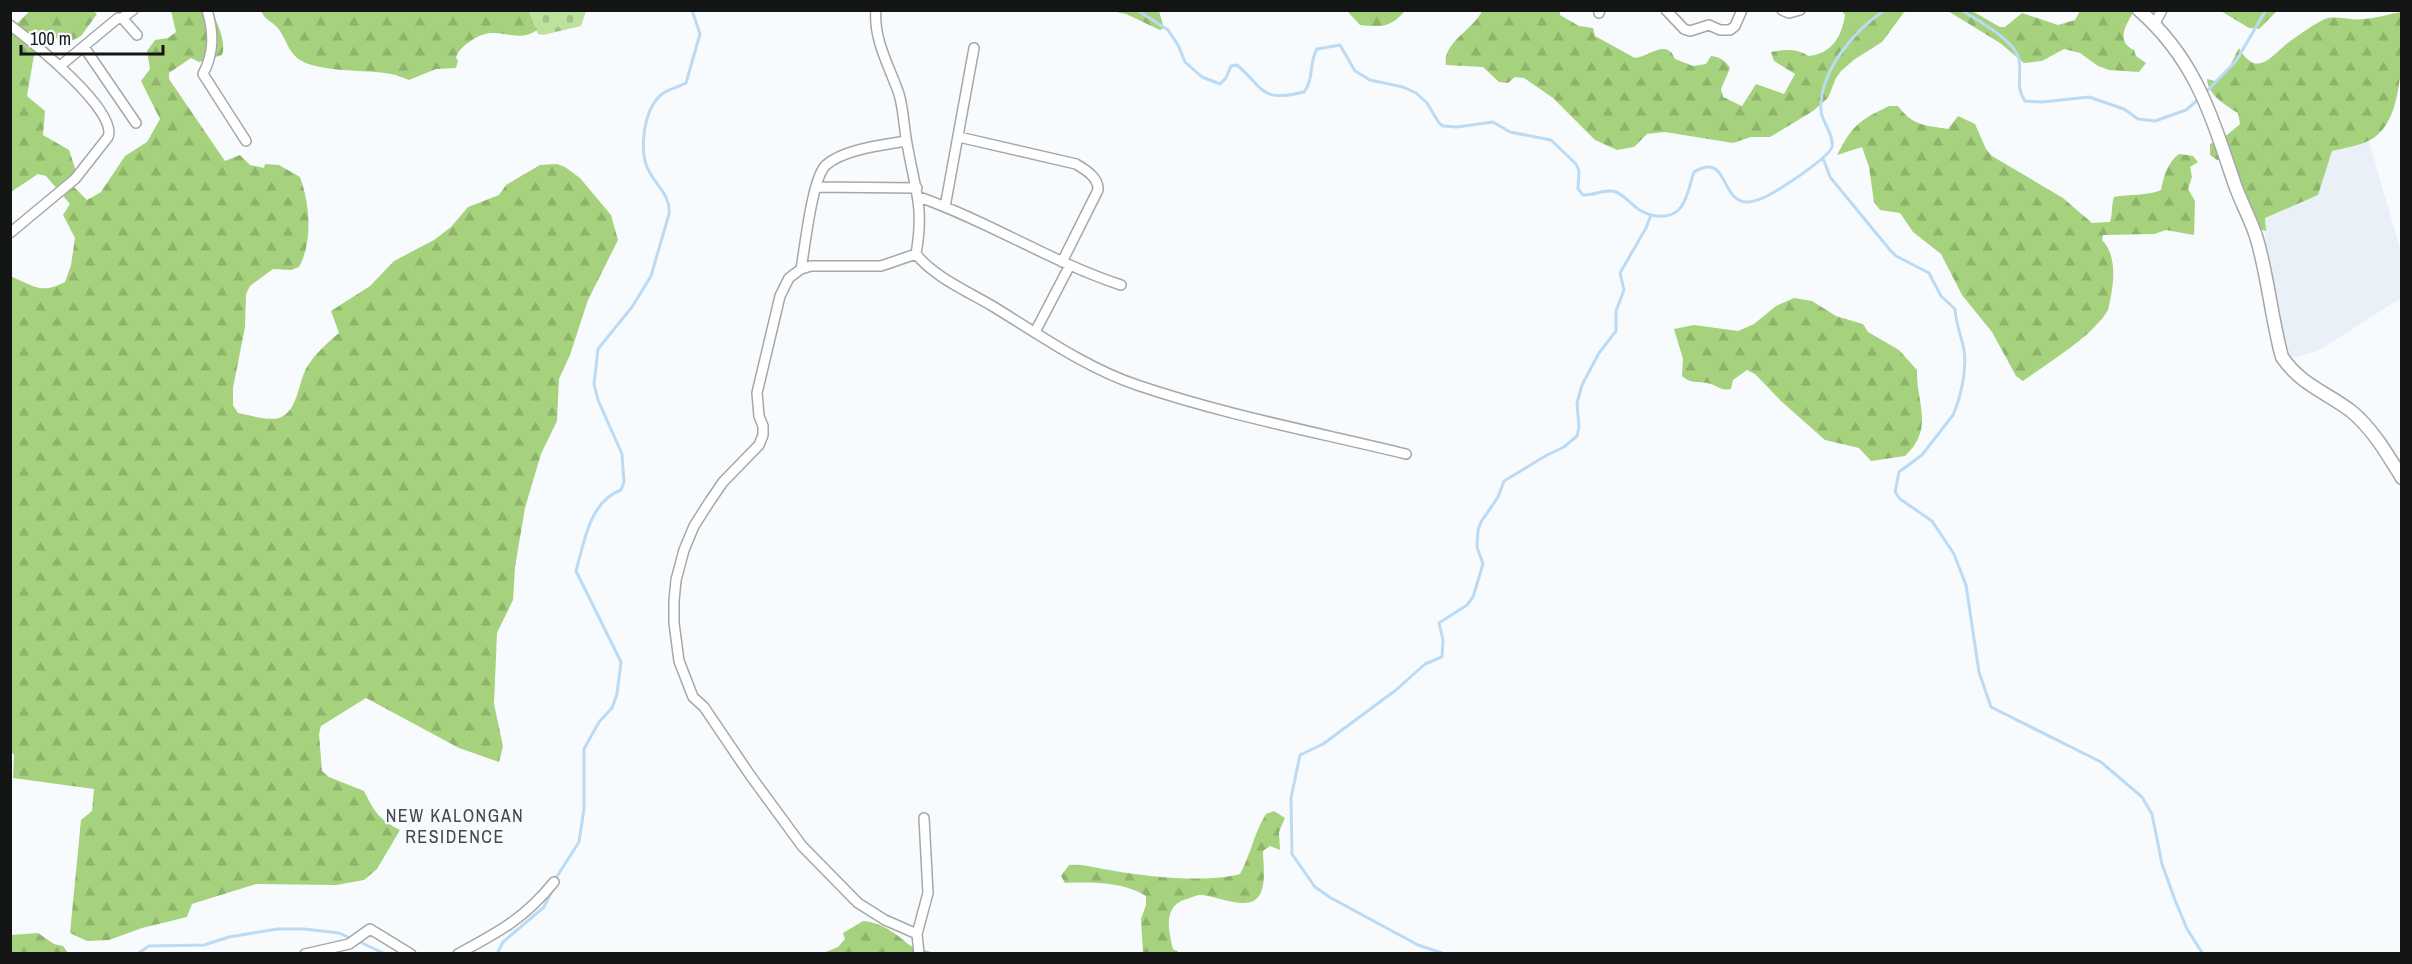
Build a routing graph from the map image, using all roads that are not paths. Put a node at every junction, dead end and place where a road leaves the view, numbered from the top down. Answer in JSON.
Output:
{"nodes":[{"id":1,"x":133,"y":10,"type":"edge"},
{"id":2,"x":207,"y":10,"type":"edge"},
{"id":3,"x":876,"y":10,"type":"edge"},
{"id":4,"x":1665,"y":10,"type":"edge"},
{"id":5,"x":1742,"y":10,"type":"edge"},
{"id":6,"x":1782,"y":10,"type":"edge"},
{"id":7,"x":1800,"y":10,"type":"edge"},
{"id":8,"x":2139,"y":10,"type":"edge"},
{"id":9,"x":2162,"y":10,"type":"edge"},
{"id":10,"x":122,"y":18,"type":"junction"},
{"id":11,"x":2155,"y":23,"type":"junction"},
{"id":12,"x":10,"y":25,"type":"edge"},
{"id":13,"x":137,"y":34,"type":"dead end"},
{"id":14,"x":84,"y":47,"type":"junction"},
{"id":15,"x":974,"y":48,"type":"dead end"},
{"id":16,"x":60,"y":66,"type":"junction"},
{"id":17,"x":136,"y":123,"type":"dead end"},
{"id":18,"x":959,"y":137,"type":"junction"},
{"id":19,"x":246,"y":141,"type":"dead end"},
{"id":20,"x":906,"y":141,"type":"junction"},
{"id":21,"x":816,"y":187,"type":"junction"},
{"id":22,"x":918,"y":193,"type":"junction"},
{"id":23,"x":945,"y":207,"type":"junction"},
{"id":24,"x":10,"y":233,"type":"edge"},
{"id":25,"x":916,"y":254,"type":"junction"},
{"id":26,"x":1066,"y":263,"type":"junction"},
{"id":27,"x":801,"y":269,"type":"junction"},
{"id":28,"x":1121,"y":285,"type":"dead end"},
{"id":29,"x":1035,"y":332,"type":"junction"},
{"id":30,"x":1406,"y":454,"type":"dead end"},
{"id":31,"x":2402,"y":478,"type":"edge"},
{"id":32,"x":924,"y":818,"type":"dead end"},
{"id":33,"x":554,"y":882,"type":"dead end"},
{"id":34,"x":917,"y":934,"type":"junction"},
{"id":35,"x":304,"y":954,"type":"edge"},
{"id":36,"x":411,"y":954,"type":"edge"},
{"id":37,"x":458,"y":954,"type":"edge"},
{"id":38,"x":919,"y":954,"type":"edge"}],
"edges":[{"from":1,"to":10,"type":"street"},
{"from":2,"to":19,"type":"street"},
{"from":3,"to":20,"type":"street"},
{"from":4,"to":5,"type":"street"},
{"from":6,"to":7,"type":"street"},
{"from":8,"to":11,"type":"main road"},
{"from":9,"to":11,"type":"street"},
{"from":10,"to":13,"type":"street"},
{"from":10,"to":14,"type":"street"},
{"from":11,"to":31,"type":"main road"},
{"from":12,"to":16,"type":"street"},
{"from":14,"to":16,"type":"street"},
{"from":14,"to":17,"type":"street"},
{"from":15,"to":18,"type":"street"},
{"from":16,"to":24,"type":"street"},
{"from":18,"to":23,"type":"street"},
{"from":18,"to":26,"type":"street"},
{"from":20,"to":21,"type":"street"},
{"from":20,"to":22,"type":"street"},
{"from":21,"to":22,"type":"street"},
{"from":21,"to":27,"type":"street"},
{"from":22,"to":23,"type":"street"},
{"from":22,"to":25,"type":"street"},
{"from":23,"to":26,"type":"street"},
{"from":25,"to":27,"type":"street"},
{"from":25,"to":29,"type":"street"},
{"from":26,"to":28,"type":"street"},
{"from":26,"to":29,"type":"street"},
{"from":27,"to":34,"type":"street"},
{"from":29,"to":30,"type":"street"},
{"from":32,"to":34,"type":"street"},
{"from":33,"to":37,"type":"street"},
{"from":34,"to":38,"type":"street"},
{"from":35,"to":36,"type":"street"}]}
